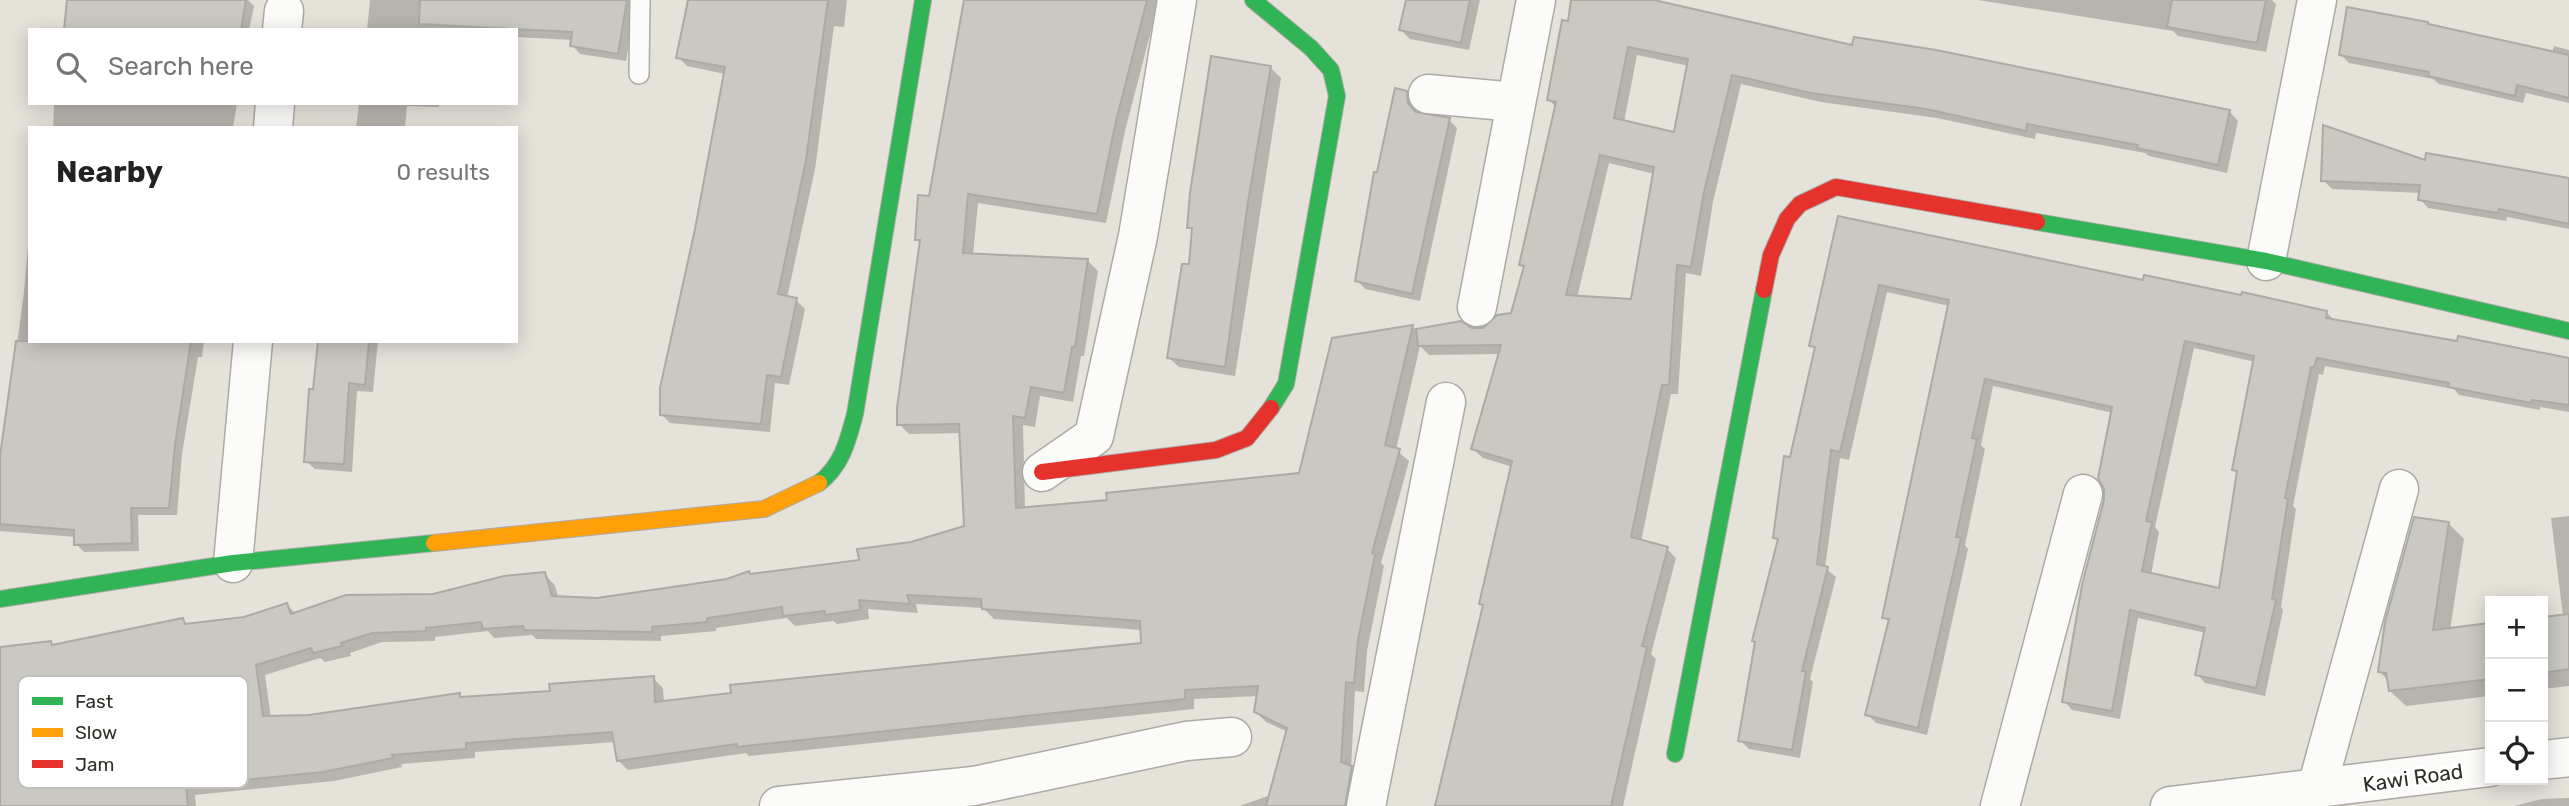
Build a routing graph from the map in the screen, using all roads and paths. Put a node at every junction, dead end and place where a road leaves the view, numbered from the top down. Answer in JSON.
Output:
{"nodes":[{"id":1,"x":640,"y":0,"type":"edge"},
{"id":2,"x":923,"y":0,"type":"edge"},
{"id":3,"x":1177,"y":0,"type":"edge"},
{"id":4,"x":1253,"y":0,"type":"edge"},
{"id":5,"x":1536,"y":0,"type":"edge"},
{"id":6,"x":2317,"y":0,"type":"edge"},
{"id":7,"x":639,"y":74,"type":"dead end"},
{"id":8,"x":1428,"y":94,"type":"dead end"},
{"id":9,"x":1516,"y":102,"type":"junction"},
{"id":10,"x":275,"y":105,"type":"edge"},
{"id":11,"x":273,"y":126,"type":"edge"},
{"id":12,"x":2266,"y":261,"type":"junction"},
{"id":13,"x":1477,"y":307,"type":"dead end"},
{"id":14,"x":2569,"y":331,"type":"edge"},
{"id":15,"x":253,"y":343,"type":"edge"},
{"id":16,"x":1446,"y":401,"type":"dead end"},
{"id":17,"x":1042,"y":472,"type":"joint"},
{"id":18,"x":2399,"y":489,"type":"dead end"},
{"id":19,"x":2083,"y":494,"type":"dead end"},
{"id":20,"x":233,"y":563,"type":"junction"},
{"id":21,"x":0,"y":599,"type":"edge"},
{"id":22,"x":1232,"y":737,"type":"dead end"},
{"id":23,"x":1675,"y":754,"type":"dead end"},
{"id":24,"x":2569,"y":757,"type":"edge"},
{"id":25,"x":2548,"y":759,"type":"edge"},
{"id":26,"x":2485,"y":768,"type":"edge"},
{"id":27,"x":2316,"y":790,"type":"junction"},
{"id":28,"x":975,"y":796,"type":"edge"},
{"id":29,"x":779,"y":806,"type":"edge"},
{"id":30,"x":1366,"y":806,"type":"edge"},
{"id":31,"x":2000,"y":806,"type":"edge"},
{"id":32,"x":2169,"y":806,"type":"edge"}],
"edges":[{"from":1,"to":7,"type":"lane"},
{"from":2,"to":20,"type":"street"},
{"from":3,"to":17,"type":"street"},
{"from":4,"to":17,"type":"street"},
{"from":5,"to":9,"type":"street"},
{"from":6,"to":12,"type":"street"},
{"from":8,"to":9,"type":"street"},
{"from":9,"to":13,"type":"street"},
{"from":10,"to":11,"type":"street"},
{"from":12,"to":14,"type":"street"},
{"from":12,"to":23,"type":"street"},
{"from":15,"to":20,"type":"street"},
{"from":16,"to":30,"type":"street"},
{"from":18,"to":27,"type":"street"},
{"from":19,"to":31,"type":"street"},
{"from":20,"to":21,"type":"street"},
{"from":22,"to":28,"type":"street"},
{"from":24,"to":25,"type":"street"},
{"from":26,"to":27,"type":"street","name":"Kawi Road"},
{"from":27,"to":32,"type":"street","name":"Kawi Road"},
{"from":28,"to":29,"type":"street"}]}
